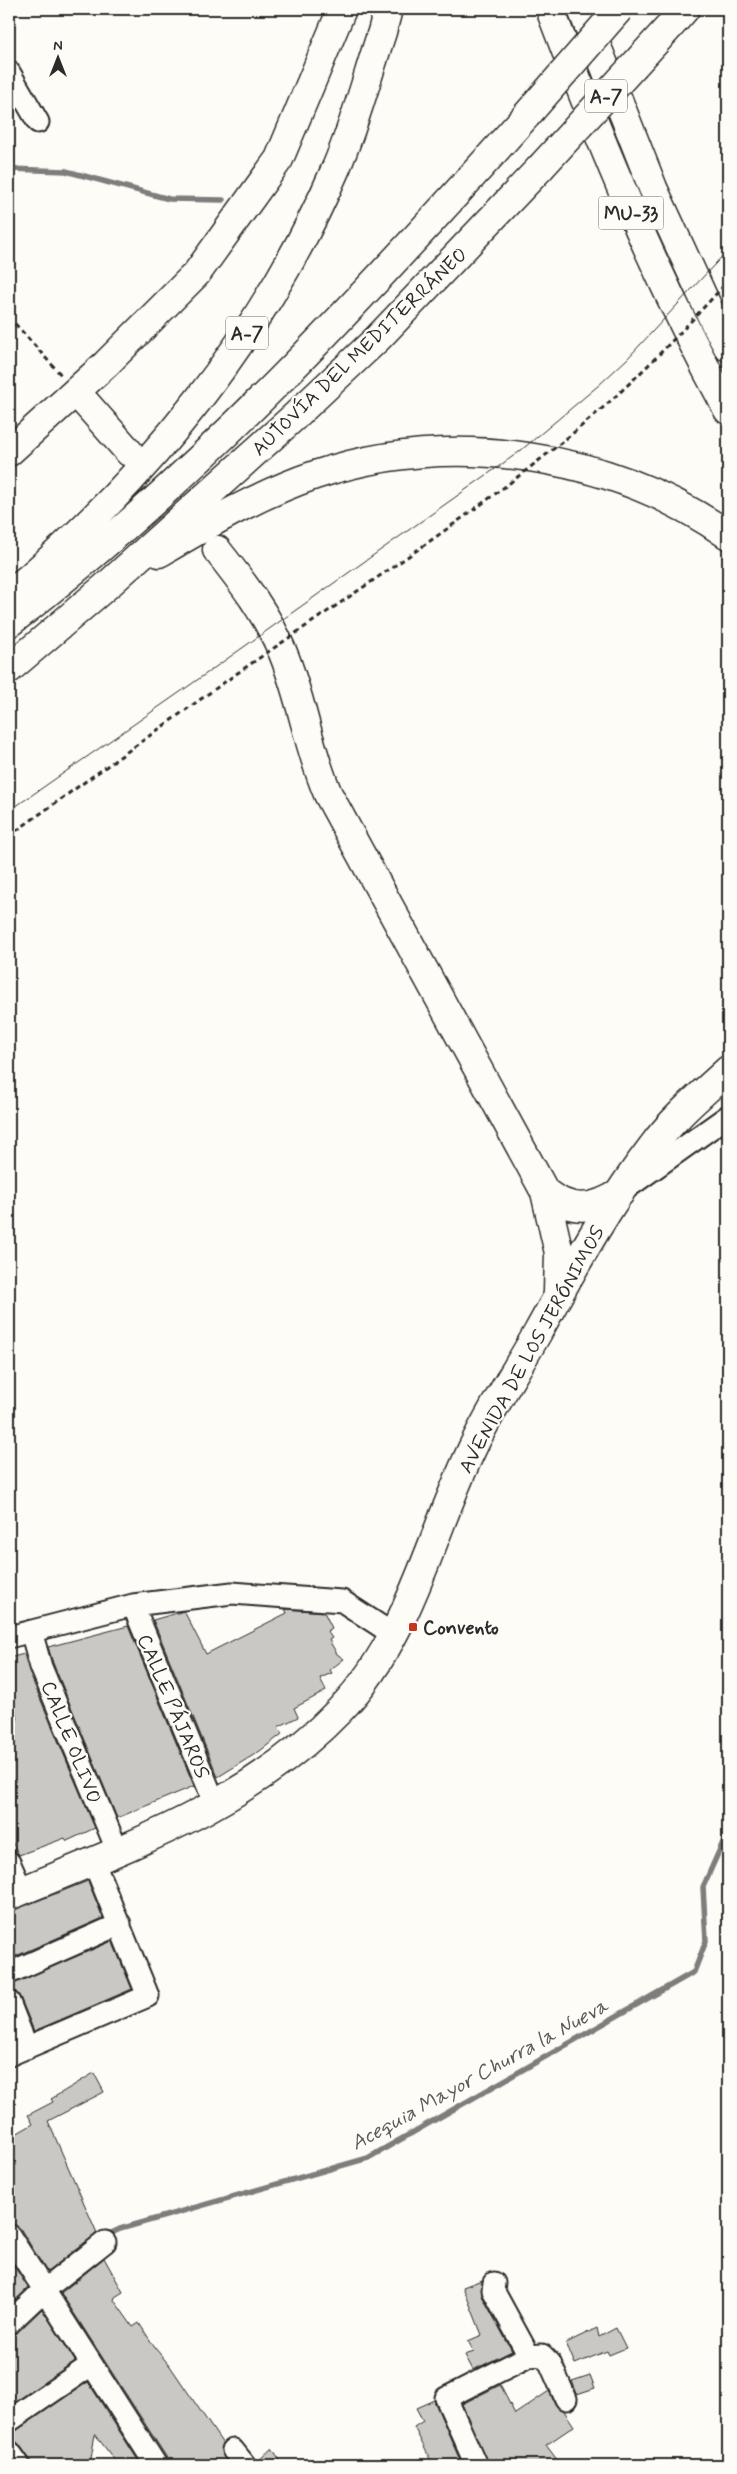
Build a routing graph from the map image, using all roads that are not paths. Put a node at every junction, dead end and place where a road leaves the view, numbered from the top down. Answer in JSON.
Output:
{"nodes":[{"id":1,"x":342,"y":9,"type":"edge"},
{"id":2,"x":388,"y":9,"type":"edge"},
{"id":3,"x":550,"y":9,"type":"edge"},
{"id":4,"x":582,"y":9,"type":"edge"},
{"id":5,"x":596,"y":9,"type":"edge"},
{"id":6,"x":619,"y":9,"type":"edge"},
{"id":7,"x":678,"y":17,"type":"edge"},
{"id":8,"x":9,"y":72,"type":"edge"},
{"id":9,"x":38,"y":122,"type":"dead end"},
{"id":10,"x":633,"y":141,"type":"junction"},
{"id":11,"x":728,"y":346,"type":"edge"},
{"id":12,"x":76,"y":392,"type":"junction"},
{"id":13,"x":728,"y":410,"type":"edge"},
{"id":14,"x":9,"y":452,"type":"edge"},
{"id":15,"x":128,"y":452,"type":"tunnel mouth"},
{"id":16,"x":728,"y":535,"type":"edge"},
{"id":17,"x":217,"y":550,"type":"tunnel mouth"},
{"id":18,"x":111,"y":582,"type":"junction"},
{"id":19,"x":9,"y":595,"type":"edge"},
{"id":20,"x":9,"y":623,"type":"edge"},
{"id":21,"x":9,"y":669,"type":"edge"},
{"id":22,"x":728,"y":1070,"type":"edge"},
{"id":23,"x":728,"y":1116,"type":"edge"},
{"id":24,"x":620,"y":1193,"type":"junction"},
{"id":25,"x":554,"y":1198,"type":"junction"},
{"id":26,"x":556,"y":1235,"type":"junction"},
{"id":27,"x":587,"y":1246,"type":"junction"},
{"id":28,"x":557,"y":1298,"type":"junction"},
{"id":29,"x":133,"y":1605,"type":"junction"},
{"id":30,"x":31,"y":1631,"type":"junction"},
{"id":31,"x":394,"y":1635,"type":"junction"},
{"id":32,"x":9,"y":1637,"type":"edge"},
{"id":33,"x":216,"y":1806,"type":"junction"},
{"id":34,"x":106,"y":1858,"type":"junction"},
{"id":35,"x":9,"y":1862,"type":"edge"},
{"id":36,"x":16,"y":1894,"type":"edge"},
{"id":37,"x":120,"y":1924,"type":"junction"},
{"id":38,"x":9,"y":1972,"type":"edge"},
{"id":39,"x":9,"y":2002,"type":"edge"},
{"id":40,"x":18,"y":2051,"type":"edge"},
{"id":41,"x":9,"y":2235,"type":"edge"},
{"id":42,"x":105,"y":2242,"type":"dead end"},
{"id":43,"x":494,"y":2283,"type":"dead end"},
{"id":44,"x":44,"y":2290,"type":"junction"},
{"id":45,"x":9,"y":2322,"type":"edge"},
{"id":46,"x":529,"y":2356,"type":"junction"},
{"id":47,"x":91,"y":2365,"type":"junction"},
{"id":48,"x":566,"y":2398,"type":"dead end"},
{"id":49,"x":9,"y":2421,"type":"edge"},
{"id":50,"x":9,"y":2451,"type":"edge"},
{"id":51,"x":19,"y":2465,"type":"edge"},
{"id":52,"x":156,"y":2465,"type":"edge"},
{"id":53,"x":476,"y":2465,"type":"edge"}],
"edges":[{"from":1,"to":12,"type":"main road"},
{"from":2,"to":19,"type":"main road","number":"A-7"},
{"from":3,"to":13,"type":"main road","number":"MU-33"},
{"from":4,"to":10,"type":"main road","number":"MU-33"},
{"from":5,"to":10,"type":"main road"},
{"from":6,"to":20,"type":"main road","bridge":true},
{"from":7,"to":18,"type":"main road","name":"AUTOVÍA DEL MEDITERRÁNEO","number":"A-7","bridge":true},
{"from":8,"to":9,"type":"street"},
{"from":10,"to":11,"type":"main road","number":"MU-33"},
{"from":12,"to":14,"type":"main road"},
{"from":12,"to":15,"type":"main road"},
{"from":16,"to":18,"type":"main road"},
{"from":17,"to":25,"type":"main road"},
{"from":18,"to":21,"type":"main road","name":"AUTOVÍA DEL MEDITERRÁNEO","number":"A-7"},
{"from":22,"to":24,"type":"main road","name":"AVENIDA DE LOS JERÓNIMOS"},
{"from":23,"to":24,"type":"street"},
{"from":24,"to":25,"type":"main road"},
{"from":24,"to":27,"type":"main road","name":"AVENIDA DE LOS JERÓNIMOS"},
{"from":25,"to":26,"type":"main road"},
{"from":25,"to":27,"type":"main road"},
{"from":26,"to":27,"type":"main road"},
{"from":26,"to":28,"type":"main road"},
{"from":27,"to":28,"type":"main road","name":"AVENIDA DE LOS JERÓNIMOS"},
{"from":28,"to":31,"type":"main road","name":"AVENIDA DE LOS JERÓNIMOS"},
{"from":29,"to":30,"type":"street"},
{"from":29,"to":31,"type":"street"},
{"from":29,"to":33,"type":"street","name":"CALLE PÁJAROS"},
{"from":30,"to":32,"type":"street"},
{"from":30,"to":34,"type":"street","name":"CALLE OLIVO"},
{"from":31,"to":33,"type":"main road","name":"AVENIDA DE LOS JERÓNIMOS"},
{"from":33,"to":34,"type":"main road","name":"AVENIDA DE LOS JERÓNIMOS"},
{"from":34,"to":36,"type":"main road","name":"AVENIDA DE LOS JERÓNIMOS"},
{"from":34,"to":37,"type":"street","name":"CALLE OLIVO"},
{"from":35,"to":36,"type":"street"},
{"from":37,"to":38,"type":"street"},
{"from":37,"to":40,"type":"street","name":"CALLE OLIVO"},
{"from":39,"to":40,"type":"street"},
{"from":41,"to":44,"type":"street"},
{"from":42,"to":44,"type":"street"},
{"from":43,"to":46,"type":"street"},
{"from":44,"to":45,"type":"street"},
{"from":44,"to":47,"type":"street"},
{"from":46,"to":48,"type":"street"},
{"from":46,"to":53,"type":"street"},
{"from":47,"to":49,"type":"street"},
{"from":47,"to":52,"type":"street"},
{"from":50,"to":51,"type":"street"}]}
